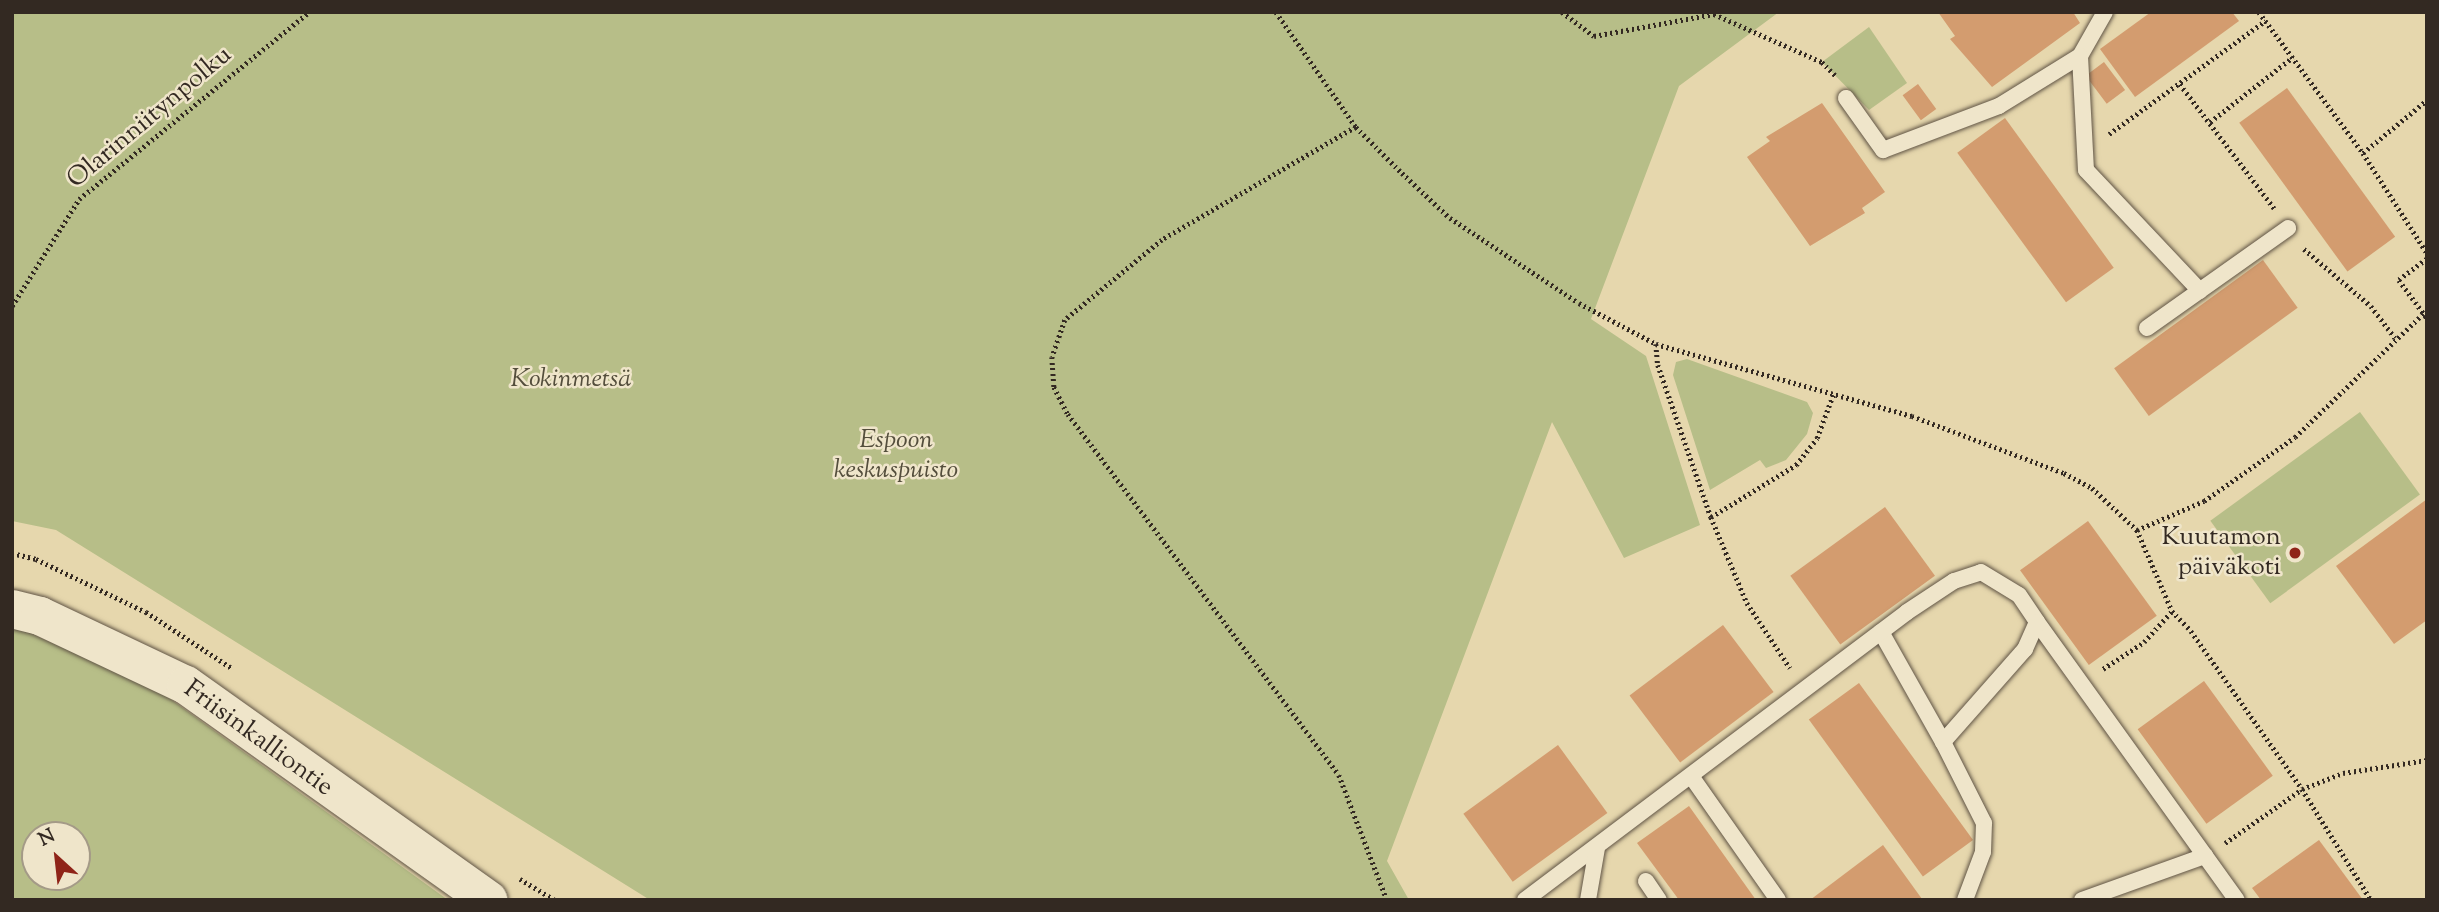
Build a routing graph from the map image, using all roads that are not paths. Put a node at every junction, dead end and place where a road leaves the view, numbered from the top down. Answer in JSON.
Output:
{"nodes":[{"id":1,"x":2105,"y":12,"type":"edge"},
{"id":2,"x":2080,"y":56,"type":"junction"},
{"id":3,"x":1846,"y":98,"type":"dead end"},
{"id":4,"x":2288,"y":229,"type":"road end"},
{"id":5,"x":2200,"y":290,"type":"junction"},
{"id":6,"x":2147,"y":328,"type":"dead end"},
{"id":7,"x":12,"y":609,"type":"edge"},
{"id":8,"x":2037,"y":622,"type":"junction"},
{"id":9,"x":1881,"y":632,"type":"junction"},
{"id":10,"x":1944,"y":742,"type":"junction"},
{"id":11,"x":1691,"y":776,"type":"junction"},
{"id":12,"x":1597,"y":848,"type":"junction"},
{"id":13,"x":2205,"y":856,"type":"junction"},
{"id":14,"x":1646,"y":881,"type":"dead end"},
{"id":15,"x":1531,"y":898,"type":"edge"},
{"id":16,"x":488,"y":900,"type":"edge"},
{"id":17,"x":1588,"y":900,"type":"edge"},
{"id":18,"x":1660,"y":900,"type":"edge"},
{"id":19,"x":1778,"y":900,"type":"edge"},
{"id":20,"x":1965,"y":900,"type":"edge"},
{"id":21,"x":2082,"y":900,"type":"edge"},
{"id":22,"x":2236,"y":900,"type":"edge"}],
"edges":[{"from":1,"to":2,"type":"lane"},
{"from":2,"to":3,"type":"lane"},
{"from":2,"to":5,"type":"lane"},
{"from":4,"to":5,"type":"lane"},
{"from":5,"to":6,"type":"lane"},
{"from":7,"to":16,"type":"main road","name":"Friisinkalliontie"},
{"from":8,"to":9,"type":"lane"},
{"from":8,"to":10,"type":"lane"},
{"from":8,"to":13,"type":"lane"},
{"from":9,"to":10,"type":"lane"},
{"from":9,"to":11,"type":"lane"},
{"from":10,"to":20,"type":"lane"},
{"from":11,"to":12,"type":"lane"},
{"from":11,"to":19,"type":"lane"},
{"from":12,"to":15,"type":"lane"},
{"from":12,"to":17,"type":"lane"},
{"from":13,"to":21,"type":"lane"},
{"from":13,"to":22,"type":"lane"},
{"from":14,"to":18,"type":"lane"}]}
